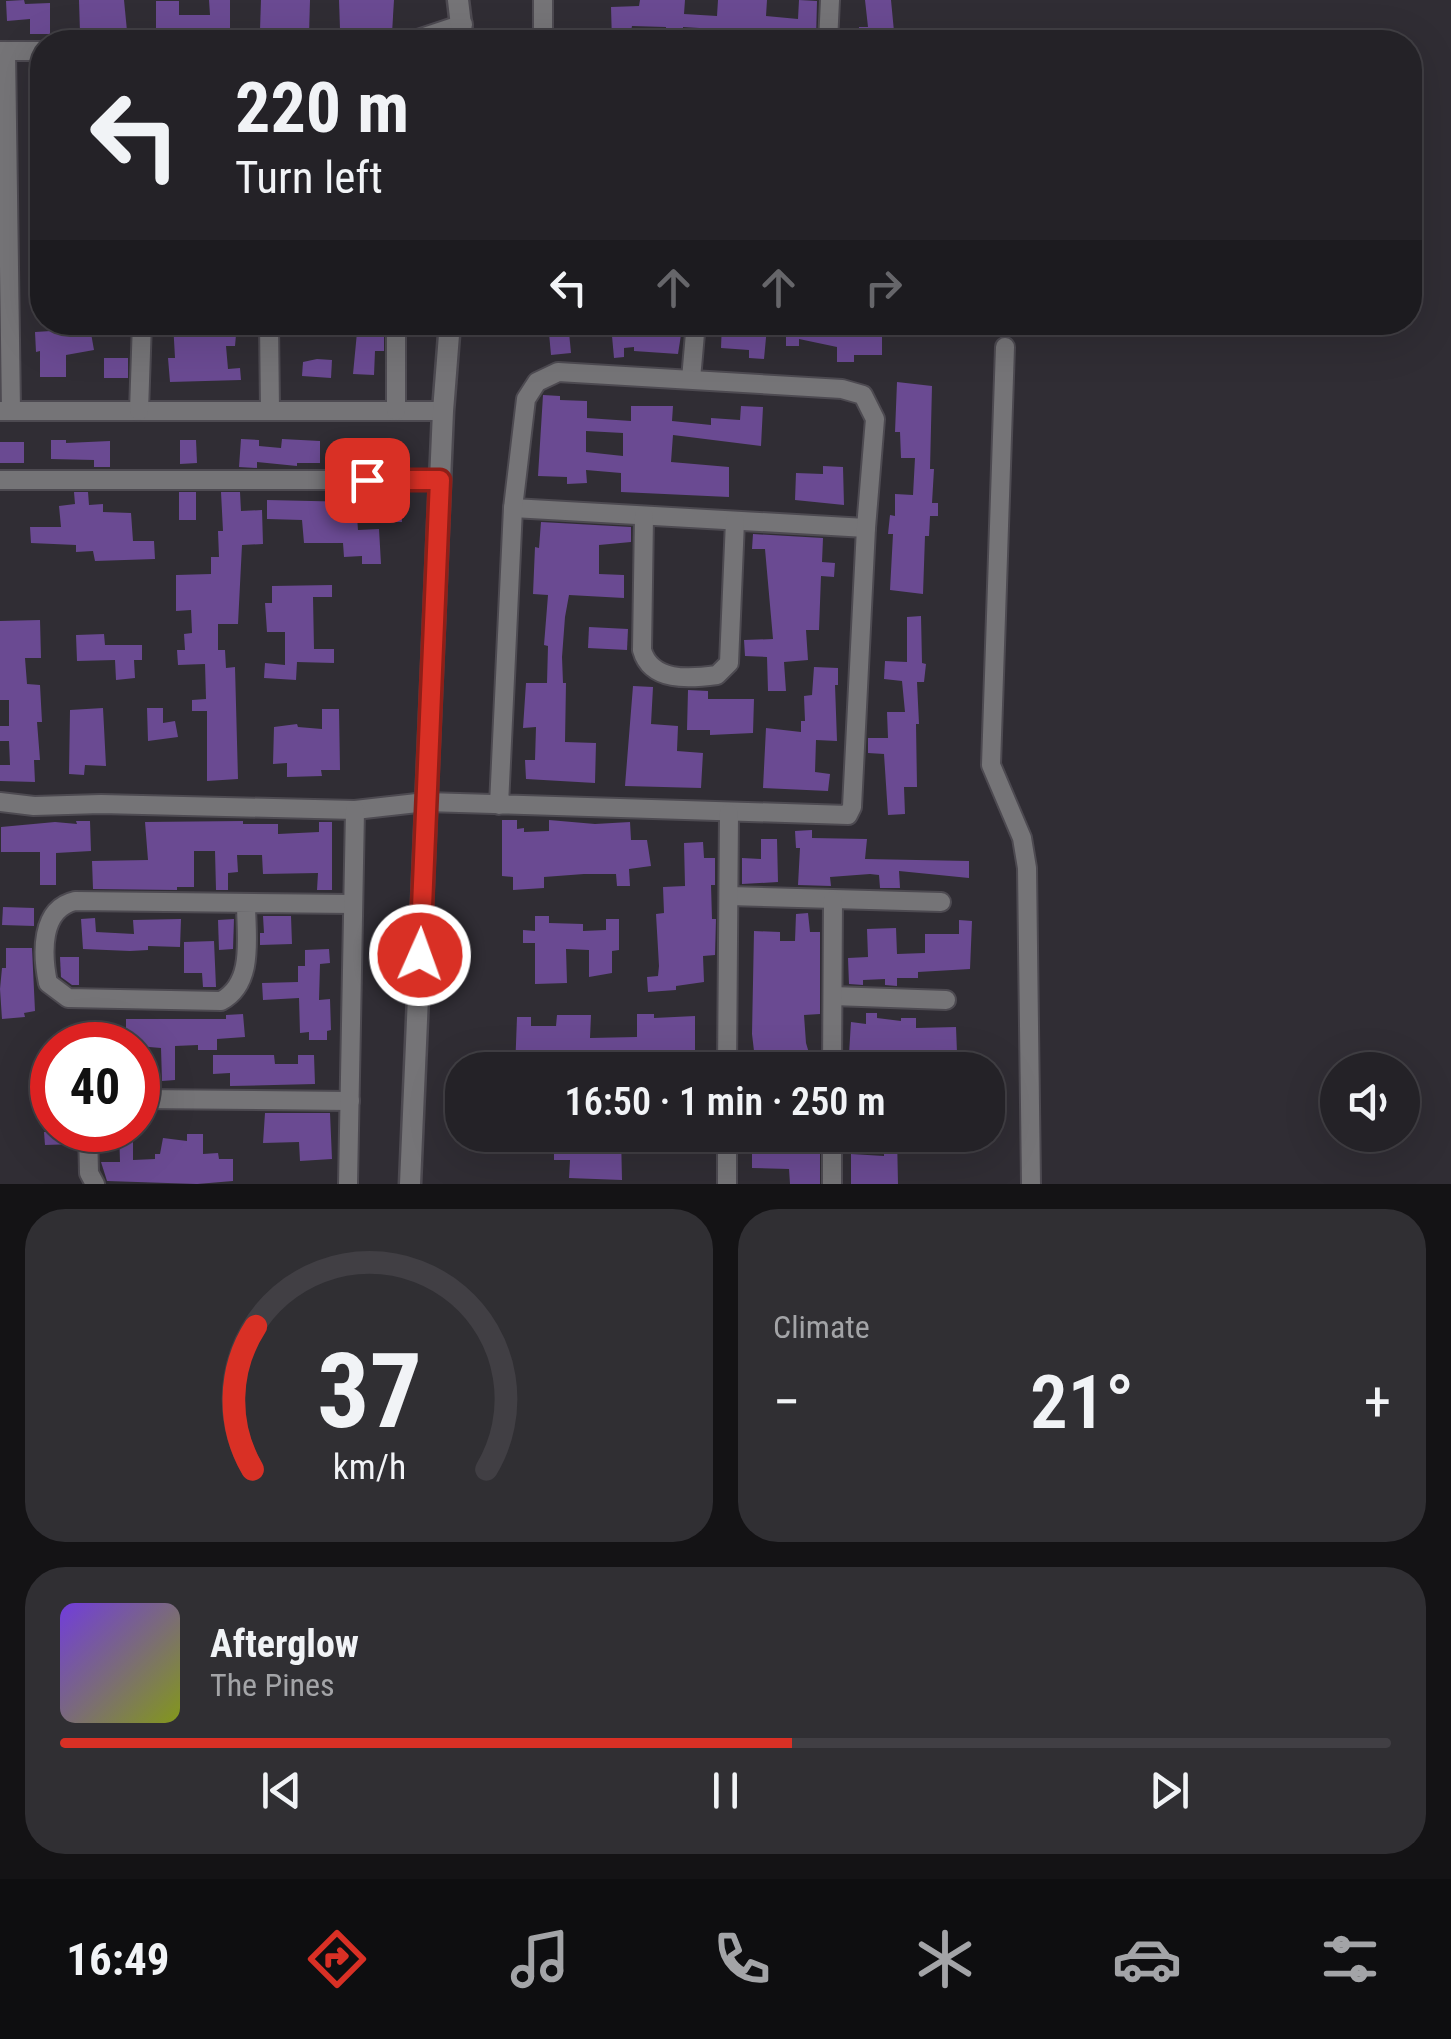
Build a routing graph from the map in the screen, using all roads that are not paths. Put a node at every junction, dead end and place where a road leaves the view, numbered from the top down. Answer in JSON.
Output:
{"nodes":[{"id":1,"x":458,"y":0,"type":"edge"},
{"id":2,"x":544,"y":0,"type":"edge"},
{"id":3,"x":830,"y":0,"type":"edge"},
{"id":4,"x":463,"y":30,"type":"edge"},
{"id":5,"x":543,"y":30,"type":"edge"},
{"id":6,"x":829,"y":30,"type":"edge"},
{"id":7,"x":3,"y":51,"type":"edge"},
{"id":8,"x":30,"y":52,"type":"edge"},
{"id":9,"x":142,"y":335,"type":"edge"},
{"id":10,"x":270,"y":335,"type":"edge"},
{"id":11,"x":396,"y":335,"type":"edge"},
{"id":12,"x":449,"y":335,"type":"edge"},
{"id":13,"x":695,"y":335,"type":"edge"},
{"id":14,"x":1005,"y":347,"type":"dead end"},
{"id":15,"x":692,"y":379,"type":"junction"},
{"id":16,"x":5,"y":411,"type":"edge"},
{"id":17,"x":139,"y":411,"type":"junction"},
{"id":18,"x":270,"y":411,"type":"junction"},
{"id":19,"x":396,"y":411,"type":"junction"},
{"id":20,"x":443,"y":411,"type":"junction"},
{"id":21,"x":0,"y":480,"type":"edge"},
{"id":22,"x":440,"y":480,"type":"junction"},
{"id":23,"x":513,"y":508,"type":"junction"},
{"id":24,"x":644,"y":516,"type":"junction"},
{"id":25,"x":735,"y":521,"type":"junction"},
{"id":26,"x":866,"y":528,"type":"junction"},
{"id":27,"x":0,"y":802,"type":"edge"},
{"id":28,"x":426,"y":802,"type":"junction"},
{"id":29,"x":499,"y":805,"type":"junction"},
{"id":30,"x":355,"y":810,"type":"junction"},
{"id":31,"x":729,"y":813,"type":"junction"},
{"id":32,"x":729,"y":896,"type":"junction"},
{"id":33,"x":833,"y":900,"type":"junction"},
{"id":34,"x":941,"y":902,"type":"dead end"},
{"id":35,"x":246,"y":903,"type":"junction"},
{"id":36,"x":353,"y":904,"type":"junction"},
{"id":37,"x":833,"y":996,"type":"junction"},
{"id":38,"x":946,"y":1000,"type":"dead end"},
{"id":39,"x":728,"y":1052,"type":"edge"},
{"id":40,"x":832,"y":1052,"type":"edge"},
{"id":41,"x":160,"y":1098,"type":"edge"},
{"id":42,"x":350,"y":1101,"type":"junction"},
{"id":43,"x":89,"y":1152,"type":"edge"},
{"id":44,"x":727,"y":1152,"type":"edge"},
{"id":45,"x":832,"y":1152,"type":"edge"},
{"id":46,"x":95,"y":1184,"type":"edge"},
{"id":47,"x":348,"y":1184,"type":"edge"},
{"id":48,"x":410,"y":1184,"type":"edge"},
{"id":49,"x":727,"y":1184,"type":"edge"},
{"id":50,"x":832,"y":1184,"type":"edge"},
{"id":51,"x":1032,"y":1184,"type":"edge"}],
"edges":[{"from":1,"to":4,"type":"street"},
{"from":2,"to":5,"type":"street"},
{"from":3,"to":6,"type":"street"},
{"from":7,"to":8,"type":"street"},
{"from":7,"to":16,"type":"street"},
{"from":9,"to":17,"type":"street"},
{"from":10,"to":18,"type":"street"},
{"from":11,"to":19,"type":"street"},
{"from":12,"to":20,"type":"street"},
{"from":13,"to":15,"type":"street"},
{"from":14,"to":51,"type":"street"},
{"from":15,"to":23,"type":"street"},
{"from":15,"to":26,"type":"street"},
{"from":16,"to":17,"type":"street"},
{"from":17,"to":18,"type":"street"},
{"from":18,"to":19,"type":"street"},
{"from":19,"to":20,"type":"street"},
{"from":20,"to":22,"type":"street"},
{"from":21,"to":22,"type":"street"},
{"from":22,"to":28,"type":"street"},
{"from":23,"to":24,"type":"street"},
{"from":23,"to":29,"type":"street"},
{"from":24,"to":25,"type":"street"},
{"from":24,"to":25,"type":"street"},
{"from":25,"to":26,"type":"street"},
{"from":26,"to":31,"type":"street"},
{"from":27,"to":30,"type":"street"},
{"from":28,"to":29,"type":"street"},
{"from":28,"to":30,"type":"street"},
{"from":28,"to":48,"type":"street"},
{"from":29,"to":31,"type":"street"},
{"from":30,"to":36,"type":"street"},
{"from":31,"to":32,"type":"street"},
{"from":32,"to":33,"type":"street"},
{"from":32,"to":39,"type":"street"},
{"from":33,"to":34,"type":"street"},
{"from":33,"to":37,"type":"street"},
{"from":35,"to":35,"type":"street"},
{"from":35,"to":36,"type":"street"},
{"from":36,"to":42,"type":"street"},
{"from":37,"to":38,"type":"street"},
{"from":37,"to":40,"type":"street"},
{"from":41,"to":42,"type":"street"},
{"from":42,"to":47,"type":"street"},
{"from":43,"to":46,"type":"street"},
{"from":44,"to":49,"type":"street"},
{"from":45,"to":50,"type":"street"}]}
